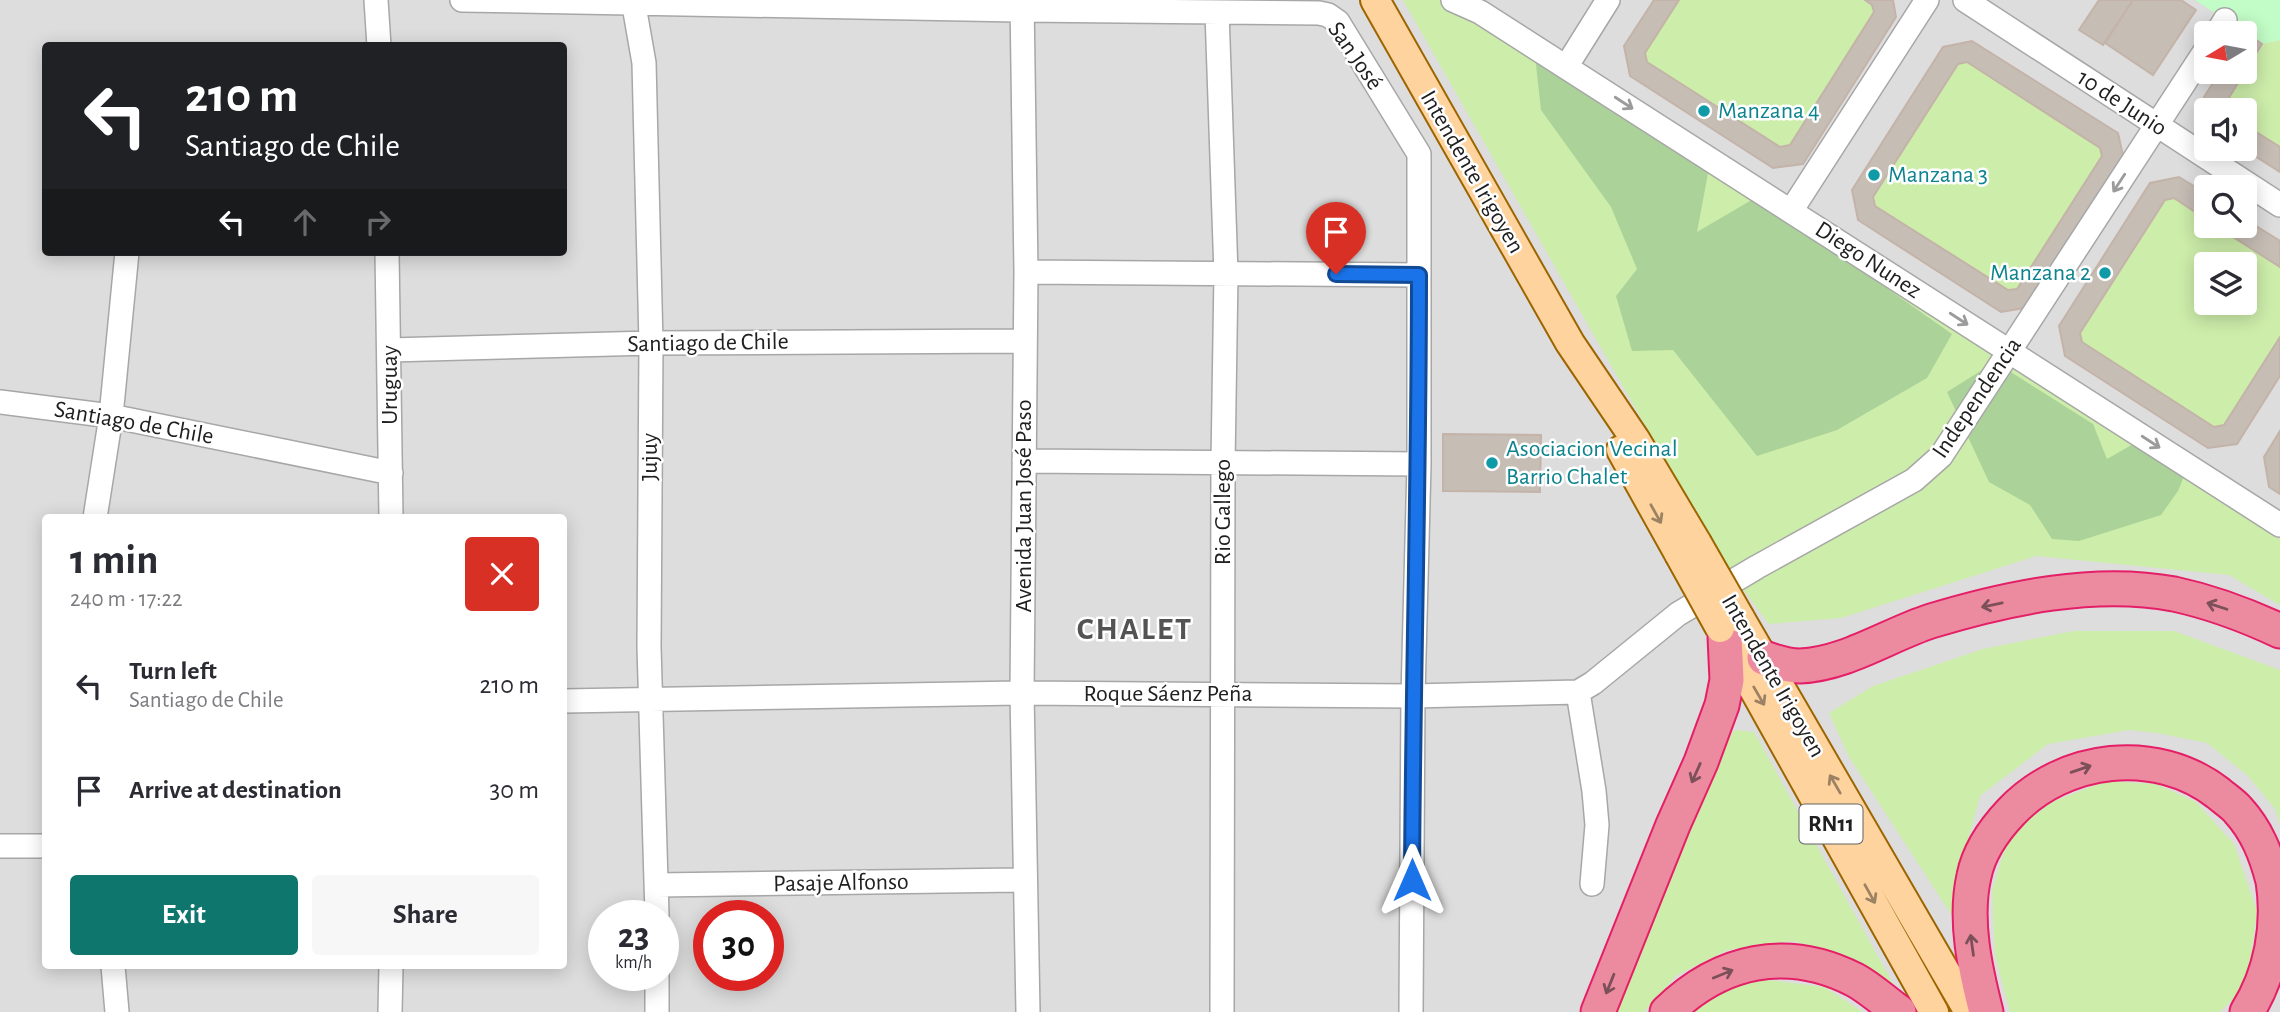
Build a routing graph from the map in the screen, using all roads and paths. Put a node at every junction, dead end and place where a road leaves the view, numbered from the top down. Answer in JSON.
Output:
{"nodes":[{"id":1,"x":376,"y":0,"type":"edge"},
{"id":2,"x":462,"y":0,"type":"edge"},
{"id":3,"x":1375,"y":0,"type":"edge"},
{"id":4,"x":1454,"y":0,"type":"edge"},
{"id":5,"x":1608,"y":0,"type":"edge"},
{"id":6,"x":1927,"y":0,"type":"edge"},
{"id":7,"x":1965,"y":0,"type":"edge"},
{"id":8,"x":633,"y":1,"type":"edge"},
{"id":9,"x":762,"y":2,"type":"edge"},
{"id":10,"x":1022,"y":5,"type":"edge"},
{"id":11,"x":1217,"y":12,"type":"junction"},
{"id":12,"x":379,"y":42,"type":"edge"},
{"id":13,"x":1566,"y":66,"type":"junction"},
{"id":14,"x":2194,"y":68,"type":"edge"},
{"id":15,"x":2156,"y":125,"type":"junction"},
{"id":16,"x":2280,"y":205,"type":"edge"},
{"id":17,"x":1791,"y":211,"type":"junction"},
{"id":18,"x":127,"y":256,"type":"edge"},
{"id":19,"x":387,"y":256,"type":"edge"},
{"id":20,"x":1026,"y":272,"type":"junction"},
{"id":21,"x":1226,"y":274,"type":"junction"},
{"id":22,"x":1419,"y":275,"type":"junction"},
{"id":23,"x":1025,"y":341,"type":"junction"},
{"id":24,"x":651,"y":343,"type":"junction"},
{"id":25,"x":390,"y":350,"type":"junction"},
{"id":26,"x":2010,"y":352,"type":"junction"},
{"id":27,"x":0,"y":402,"type":"edge"},
{"id":28,"x":111,"y":416,"type":"junction"},
{"id":29,"x":1024,"y":461,"type":"junction"},
{"id":30,"x":1223,"y":463,"type":"junction"},
{"id":31,"x":1419,"y":464,"type":"junction"},
{"id":32,"x":391,"y":473,"type":"junction"},
{"id":33,"x":97,"y":514,"type":"edge"},
{"id":34,"x":391,"y":514,"type":"edge"},
{"id":35,"x":2280,"y":525,"type":"edge"},
{"id":36,"x":1728,"y":628,"type":"junction"},
{"id":37,"x":2280,"y":631,"type":"edge"},
{"id":38,"x":1763,"y":658,"type":"junction"},
{"id":39,"x":1578,"y":692,"type":"junction"},
{"id":40,"x":1022,"y":693,"type":"junction"},
{"id":41,"x":1222,"y":694,"type":"junction"},
{"id":42,"x":1413,"y":696,"type":"junction"},
{"id":43,"x":567,"y":701,"type":"edge"},
{"id":44,"x":652,"y":701,"type":"junction"},
{"id":45,"x":0,"y":846,"type":"edge"},
{"id":46,"x":42,"y":846,"type":"edge"},
{"id":47,"x":1024,"y":880,"type":"junction"},
{"id":48,"x":1592,"y":884,"type":"dead end"},
{"id":49,"x":657,"y":885,"type":"junction"},
{"id":50,"x":657,"y":900,"type":"edge"},
{"id":51,"x":114,"y":969,"type":"edge"},
{"id":52,"x":391,"y":969,"type":"edge"},
{"id":53,"x":657,"y":991,"type":"edge"},
{"id":54,"x":117,"y":1012,"type":"edge"},
{"id":55,"x":390,"y":1012,"type":"edge"},
{"id":56,"x":657,"y":1012,"type":"edge"},
{"id":57,"x":1028,"y":1012,"type":"edge"},
{"id":58,"x":1223,"y":1012,"type":"edge"},
{"id":59,"x":1411,"y":1012,"type":"edge"},
{"id":60,"x":1598,"y":1012,"type":"edge"},
{"id":61,"x":1667,"y":1012,"type":"edge"},
{"id":62,"x":1899,"y":1012,"type":"edge"},
{"id":63,"x":1934,"y":1012,"type":"edge"},
{"id":64,"x":1969,"y":1012,"type":"edge"},
{"id":65,"x":1986,"y":1012,"type":"edge"},
{"id":66,"x":2247,"y":1012,"type":"edge"}],
"edges":[{"from":1,"to":12,"type":"street"},
{"from":2,"to":8,"type":"street","name":"San José"},
{"from":3,"to":36,"type":"main road","name":"Intendente Irigoyen","number":"RN11","bridge":true},
{"from":4,"to":13,"type":"street","name":"Diego Nunez"},
{"from":5,"to":13,"type":"street"},
{"from":6,"to":17,"type":"street"},
{"from":7,"to":15,"type":"street","name":"10 de Junio"},
{"from":8,"to":9,"type":"street","name":"San José"},
{"from":8,"to":24,"type":"street","name":"Jujuy"},
{"from":9,"to":10,"type":"street","name":"San José"},
{"from":10,"to":11,"type":"street","name":"San José"},
{"from":10,"to":20,"type":"street","name":"Avenida Juan José Paso"},
{"from":11,"to":21,"type":"street","name":"Rio Gallego"},
{"from":11,"to":22,"type":"street","name":"San José"},
{"from":13,"to":17,"type":"street","name":"Diego Nunez","one_way":true},
{"from":14,"to":15,"type":"street","name":"Independencia"},
{"from":15,"to":16,"type":"street","name":"10 de Junio"},
{"from":15,"to":26,"type":"street","name":"Independencia","one_way":true},
{"from":17,"to":26,"type":"street","name":"Diego Nunez","one_way":true},
{"from":18,"to":28,"type":"street"},
{"from":19,"to":25,"type":"street","name":"Uruguay"},
{"from":20,"to":21,"type":"street"},
{"from":20,"to":23,"type":"street","name":"Avenida Juan José Paso"},
{"from":21,"to":22,"type":"street"},
{"from":21,"to":30,"type":"street","name":"Rio Gallego"},
{"from":22,"to":31,"type":"street"},
{"from":23,"to":24,"type":"street","name":"Santiago de Chile"},
{"from":23,"to":29,"type":"street","name":"Avenida Juan José Paso"},
{"from":24,"to":25,"type":"street","name":"Santiago de Chile"},
{"from":24,"to":44,"type":"street","name":"Jujuy"},
{"from":25,"to":32,"type":"street","name":"Uruguay"},
{"from":26,"to":35,"type":"street","name":"Diego Nunez","one_way":true},
{"from":26,"to":39,"type":"street","name":"Independencia"},
{"from":27,"to":28,"type":"street","name":"Santiago de Chile"},
{"from":28,"to":32,"type":"street","name":"Santiago de Chile"},
{"from":28,"to":33,"type":"street"},
{"from":29,"to":30,"type":"street"},
{"from":29,"to":40,"type":"street","name":"Avenida Juan José Paso"},
{"from":30,"to":31,"type":"street"},
{"from":30,"to":41,"type":"street","name":"Rio Gallego"},
{"from":31,"to":42,"type":"street"},
{"from":32,"to":34,"type":"street","name":"Uruguay"},
{"from":36,"to":38,"type":"main road","name":"Intendente Irigoyen","number":"RN11"},
{"from":36,"to":60,"type":"highway","one_way":true},
{"from":36,"to":63,"type":"main road","name":"Intendente Irigoyen","number":"RN11","one_way":true},
{"from":37,"to":38,"type":"highway","one_way":true},
{"from":64,"to":38,"type":"main road","name":"Intendente Irigoyen","number":"RN11","one_way":true},
{"from":39,"to":42,"type":"street","name":"Roque Sáenz Peña"},
{"from":39,"to":48,"type":"street"},
{"from":40,"to":41,"type":"street","name":"Roque Sáenz Peña"},
{"from":40,"to":44,"type":"street","name":"Roque Sáenz Peña"},
{"from":40,"to":47,"type":"street","name":"Avenida Juan José Paso"},
{"from":41,"to":42,"type":"street","name":"Roque Sáenz Peña"},
{"from":41,"to":58,"type":"street","name":"Rio Gallego"},
{"from":42,"to":59,"type":"street"},
{"from":43,"to":44,"type":"street","name":"Roque Sáenz Peña"},
{"from":44,"to":49,"type":"street","name":"Jujuy"},
{"from":45,"to":46,"type":"street"},
{"from":47,"to":49,"type":"street","name":"Pasaje Alfonso"},
{"from":47,"to":57,"type":"street","name":"Avenida Juan José Paso"},
{"from":49,"to":50,"type":"street","name":"Jujuy"},
{"from":51,"to":54,"type":"street"},
{"from":52,"to":55,"type":"street"},
{"from":53,"to":56,"type":"street"},
{"from":61,"to":62,"type":"highway","one_way":true},
{"from":65,"to":66,"type":"highway","one_way":true}]}
